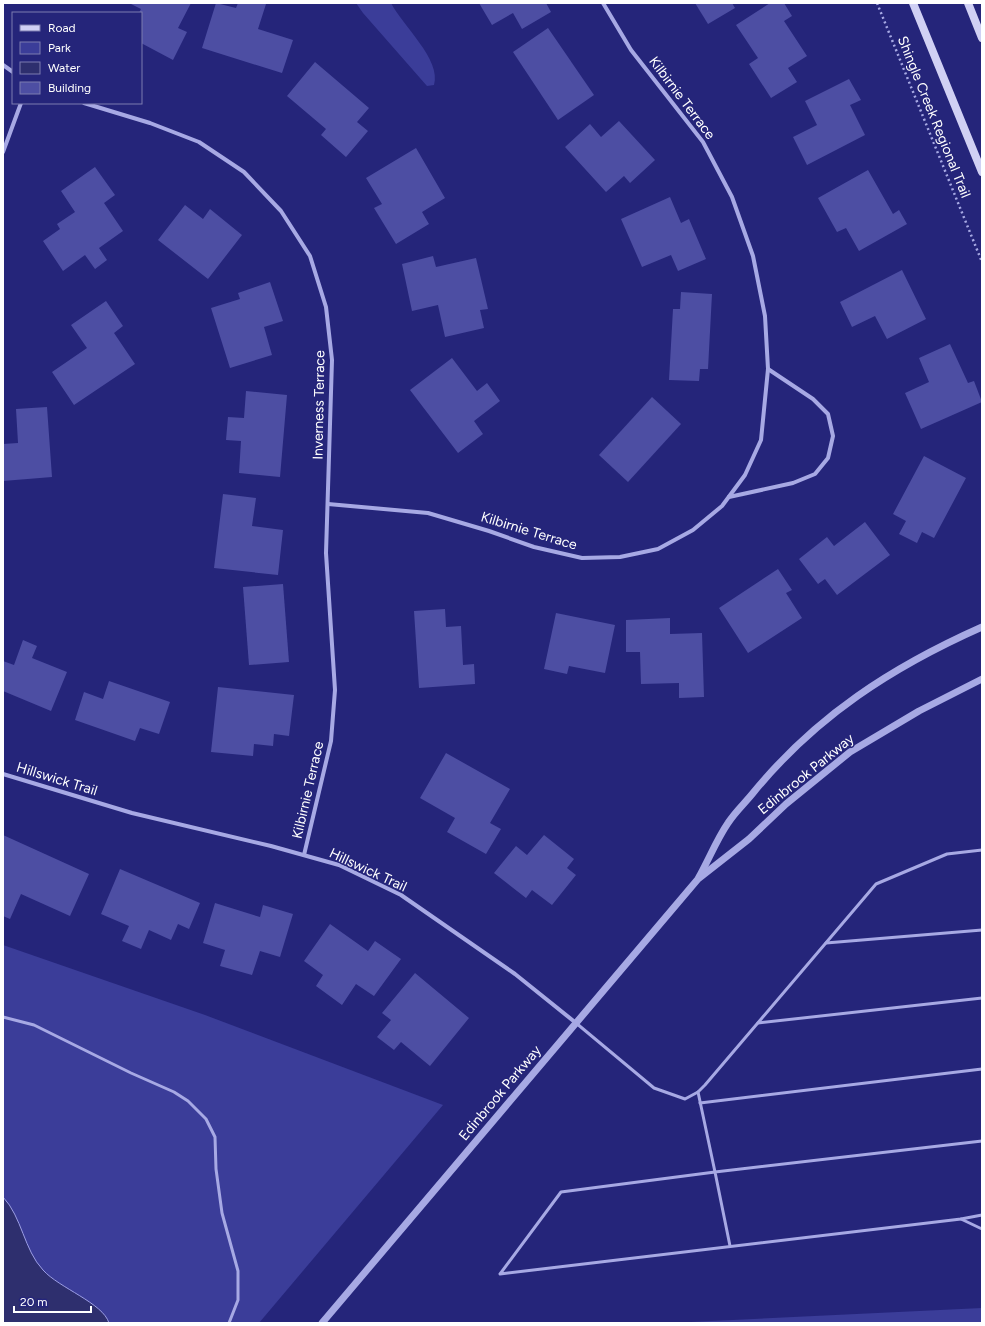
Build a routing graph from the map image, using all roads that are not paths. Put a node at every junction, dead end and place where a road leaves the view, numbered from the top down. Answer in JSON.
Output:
{"nodes":[{"id":1,"x":603,"y":3,"type":"edge"},
{"id":2,"x":913,"y":3,"type":"edge"},
{"id":3,"x":968,"y":3,"type":"edge"},
{"id":4,"x":982,"y":38,"type":"edge"},
{"id":5,"x":3,"y":65,"type":"edge"},
{"id":6,"x":12,"y":71,"type":"edge"},
{"id":7,"x":21,"y":104,"type":"edge"},
{"id":8,"x":87,"y":104,"type":"edge"},
{"id":9,"x":3,"y":152,"type":"edge"},
{"id":10,"x":982,"y":172,"type":"edge"},
{"id":11,"x":768,"y":369,"type":"junction"},
{"id":12,"x":729,"y":497,"type":"junction"},
{"id":13,"x":328,"y":504,"type":"junction"},
{"id":14,"x":982,"y":627,"type":"edge"},
{"id":15,"x":982,"y":679,"type":"edge"},
{"id":16,"x":3,"y":774,"type":"edge"},
{"id":17,"x":982,"y":850,"type":"edge"},
{"id":18,"x":304,"y":855,"type":"junction"},
{"id":19,"x":698,"y":879,"type":"junction"},
{"id":20,"x":982,"y":930,"type":"edge"},
{"id":21,"x":826,"y":944,"type":"junction"},
{"id":22,"x":982,"y":998,"type":"edge"},
{"id":23,"x":3,"y":1017,"type":"edge"},
{"id":24,"x":576,"y":1023,"type":"junction"},
{"id":25,"x":758,"y":1023,"type":"junction"},
{"id":26,"x":982,"y":1069,"type":"edge"},
{"id":27,"x":698,"y":1092,"type":"junction"},
{"id":28,"x":700,"y":1103,"type":"junction"},
{"id":29,"x":982,"y":1141,"type":"edge"},
{"id":30,"x":715,"y":1172,"type":"junction"},
{"id":31,"x":982,"y":1214,"type":"edge"},
{"id":32,"x":961,"y":1219,"type":"junction"},
{"id":33,"x":982,"y":1229,"type":"edge"},
{"id":34,"x":730,"y":1246,"type":"junction"},
{"id":35,"x":229,"y":1323,"type":"edge"},
{"id":36,"x":322,"y":1323,"type":"edge"}],
"edges":[{"from":1,"to":11,"type":"street","name":"Kilbirnie Terrace"},
{"from":2,"to":10,"type":"main road"},
{"from":3,"to":4,"type":"main road"},
{"from":5,"to":6,"type":"street"},
{"from":7,"to":9,"type":"street"},
{"from":8,"to":13,"type":"street","name":"Inverness Terrace"},
{"from":11,"to":12,"type":"street","name":"Kilbirnie Terrace"},
{"from":11,"to":12,"type":"street"},
{"from":12,"to":13,"type":"street","name":"Kilbirnie Terrace"},
{"from":13,"to":18,"type":"street","name":"Kilbirnie Terrace"},
{"from":14,"to":19,"type":"street","name":"Edinbrook Parkway"},
{"from":15,"to":19,"type":"street","name":"Edinbrook Parkway"},
{"from":16,"to":18,"type":"street","name":"Hillswick Trail"},
{"from":17,"to":21,"type":"lane"},
{"from":18,"to":24,"type":"street","name":"Hillswick Trail"},
{"from":19,"to":24,"type":"street","name":"Edinbrook Parkway"},
{"from":20,"to":21,"type":"lane"},
{"from":21,"to":25,"type":"lane"},
{"from":22,"to":25,"type":"lane"},
{"from":23,"to":35,"type":"lane"},
{"from":24,"to":27,"type":"lane"},
{"from":24,"to":36,"type":"street","name":"Edinbrook Parkway"},
{"from":25,"to":27,"type":"lane"},
{"from":26,"to":28,"type":"lane"},
{"from":27,"to":28,"type":"lane"},
{"from":28,"to":30,"type":"lane"},
{"from":29,"to":30,"type":"lane"},
{"from":30,"to":34,"type":"lane"},
{"from":30,"to":34,"type":"lane"},
{"from":31,"to":32,"type":"lane"},
{"from":32,"to":33,"type":"lane"},
{"from":32,"to":34,"type":"lane"}]}
